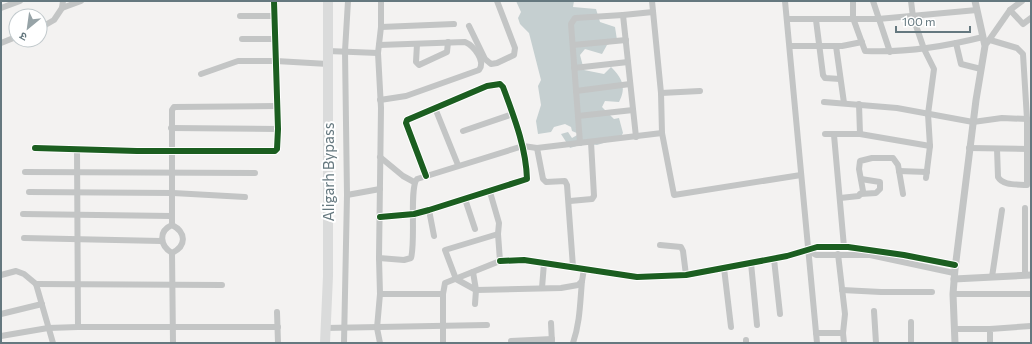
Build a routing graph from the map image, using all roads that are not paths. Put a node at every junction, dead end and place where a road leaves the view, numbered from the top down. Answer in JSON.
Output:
{"nodes":[{"id":1,"x":20,"y":1,"type":"edge"},
{"id":2,"x":81,"y":1,"type":"edge"},
{"id":3,"x":274,"y":1,"type":"edge"},
{"id":4,"x":328,"y":1,"type":"edge"},
{"id":5,"x":348,"y":1,"type":"edge"},
{"id":6,"x":381,"y":1,"type":"edge"},
{"id":7,"x":497,"y":1,"type":"edge"},
{"id":8,"x":652,"y":1,"type":"edge"},
{"id":9,"x":785,"y":1,"type":"edge"},
{"id":10,"x":853,"y":1,"type":"edge"},
{"id":11,"x":873,"y":1,"type":"edge"},
{"id":12,"x":911,"y":1,"type":"edge"},
{"id":13,"x":975,"y":1,"type":"edge"},
{"id":14,"x":1022,"y":1,"type":"edge"},
{"id":15,"x":63,"y":4,"type":"edge"},
{"id":16,"x":1,"y":8,"type":"edge"},
{"id":17,"x":977,"y":10,"type":"junction"},
{"id":18,"x":1010,"y":10,"type":"junction"},
{"id":19,"x":653,"y":12,"type":"junction"},
{"id":20,"x":624,"y":15,"type":"junction"},
{"id":21,"x":240,"y":16,"type":"dead end"},
{"id":22,"x":275,"y":16,"type":"junction"},
{"id":23,"x":913,"y":17,"type":"junction"},
{"id":24,"x":853,"y":18,"type":"junction"},
{"id":25,"x":1031,"y":18,"type":"edge"},
{"id":26,"x":787,"y":19,"type":"junction"},
{"id":27,"x":878,"y":19,"type":"junction"},
{"id":28,"x":816,"y":20,"type":"junction"},
{"id":29,"x":48,"y":23,"type":"edge"},
{"id":30,"x":454,"y":24,"type":"dead end"},
{"id":31,"x":469,"y":26,"type":"dead end"},
{"id":32,"x":381,"y":27,"type":"junction"},
{"id":33,"x":242,"y":39,"type":"dead end"},
{"id":34,"x":275,"y":39,"type":"junction"},
{"id":35,"x":626,"y":40,"type":"junction"},
{"id":36,"x":986,"y":41,"type":"junction"},
{"id":37,"x":448,"y":42,"type":"junction"},
{"id":38,"x":862,"y":42,"type":"junction"},
{"id":39,"x":956,"y":43,"type":"junction"},
{"id":40,"x":417,"y":44,"type":"junction"},
{"id":41,"x":379,"y":45,"type":"junction"},
{"id":42,"x":573,"y":45,"type":"junction"},
{"id":43,"x":790,"y":46,"type":"junction"},
{"id":44,"x":818,"y":46,"type":"junction"},
{"id":45,"x":836,"y":46,"type":"junction"},
{"id":46,"x":924,"y":49,"type":"junction"},
{"id":47,"x":336,"y":51,"type":"junction"},
{"id":48,"x":890,"y":52,"type":"junction"},
{"id":49,"x":378,"y":53,"type":"junction"},
{"id":50,"x":276,"y":61,"type":"junction"},
{"id":51,"x":628,"y":62,"type":"junction"},
{"id":52,"x":328,"y":64,"type":"junction"},
{"id":53,"x":574,"y":68,"type":"junction"},
{"id":54,"x":981,"y":69,"type":"junction"},
{"id":55,"x":201,"y":74,"type":"dead end"},
{"id":56,"x":840,"y":79,"type":"junction"},
{"id":57,"x":630,"y":84,"type":"junction"},
{"id":58,"x":576,"y":91,"type":"junction"},
{"id":59,"x":700,"y":91,"type":"dead end"},
{"id":60,"x":661,"y":94,"type":"junction"},
{"id":61,"x":380,"y":100,"type":"junction"},
{"id":62,"x":824,"y":102,"type":"dead end"},
{"id":63,"x":844,"y":103,"type":"junction"},
{"id":64,"x":859,"y":104,"type":"junction"},
{"id":65,"x":277,"y":106,"type":"junction"},
{"id":66,"x":435,"y":108,"type":"junction"},
{"id":67,"x":633,"y":110,"type":"junction"},
{"id":68,"x":513,"y":114,"type":"junction"},
{"id":69,"x":928,"y":114,"type":"junction"},
{"id":70,"x":578,"y":116,"type":"junction"},
{"id":71,"x":1027,"y":119,"type":"junction"},
{"id":72,"x":972,"y":122,"type":"junction"},
{"id":73,"x":171,"y":128,"type":"junction"},
{"id":74,"x":278,"y":129,"type":"junction"},
{"id":75,"x":463,"y":131,"type":"dead end"},
{"id":76,"x":662,"y":134,"type":"junction"},
{"id":77,"x":825,"y":134,"type":"dead end"},
{"id":78,"x":860,"y":134,"type":"junction"},
{"id":79,"x":834,"y":135,"type":"junction"},
{"id":80,"x":636,"y":137,"type":"junction"},
{"id":81,"x":591,"y":142,"type":"junction"},
{"id":82,"x":580,"y":143,"type":"junction"},
{"id":83,"x":523,"y":146,"type":"junction"},
{"id":84,"x":930,"y":146,"type":"junction"},
{"id":85,"x":35,"y":148,"type":"dead end"},
{"id":86,"x":537,"y":148,"type":"junction"},
{"id":87,"x":969,"y":148,"type":"junction"},
{"id":88,"x":77,"y":149,"type":"junction"},
{"id":89,"x":997,"y":149,"type":"junction"},
{"id":90,"x":1028,"y":149,"type":"junction"},
{"id":91,"x":172,"y":151,"type":"junction"},
{"id":92,"x":380,"y":157,"type":"junction"},
{"id":93,"x":458,"y":165,"type":"junction"},
{"id":94,"x":899,"y":171,"type":"junction"},
{"id":95,"x":25,"y":172,"type":"dead end"},
{"id":96,"x":78,"y":173,"type":"junction"},
{"id":97,"x":172,"y":173,"type":"junction"},
{"id":98,"x":255,"y":174,"type":"dead end"},
{"id":99,"x":426,"y":176,"type":"junction"},
{"id":100,"x":801,"y":176,"type":"junction"},
{"id":101,"x":861,"y":179,"type":"junction"},
{"id":102,"x":414,"y":182,"type":"junction"},
{"id":103,"x":380,"y":189,"type":"junction"},
{"id":104,"x":29,"y":192,"type":"dead end"},
{"id":105,"x":490,"y":192,"type":"junction"},
{"id":106,"x":173,"y":193,"type":"junction"},
{"id":107,"x":78,"y":194,"type":"junction"},
{"id":108,"x":860,"y":194,"type":"junction"},
{"id":109,"x":903,"y":194,"type":"dead end"},
{"id":110,"x":347,"y":195,"type":"junction"},
{"id":111,"x":245,"y":197,"type":"dead end"},
{"id":112,"x":840,"y":198,"type":"junction"},
{"id":113,"x":465,"y":199,"type":"junction"},
{"id":114,"x":570,"y":202,"type":"junction"},
{"id":115,"x":1025,"y":208,"type":"dead end"},
{"id":116,"x":429,"y":210,"type":"junction"},
{"id":117,"x":1002,"y":210,"type":"dead end"},
{"id":118,"x":23,"y":214,"type":"dead end"},
{"id":119,"x":414,"y":214,"type":"junction"},
{"id":120,"x":78,"y":216,"type":"junction"},
{"id":121,"x":171,"y":216,"type":"junction"},
{"id":122,"x":380,"y":217,"type":"junction"},
{"id":123,"x":172,"y":225,"type":"junction"},
{"id":124,"x":475,"y":229,"type":"dead end"},
{"id":125,"x":498,"y":234,"type":"junction"},
{"id":126,"x":434,"y":236,"type":"dead end"},
{"id":127,"x":24,"y":238,"type":"dead end"},
{"id":128,"x":78,"y":238,"type":"junction"},
{"id":129,"x":161,"y":240,"type":"junction"},
{"id":130,"x":660,"y":245,"type":"dead end"},
{"id":131,"x":844,"y":247,"type":"junction"},
{"id":132,"x":809,"y":251,"type":"junction"},
{"id":133,"x":172,"y":253,"type":"junction"},
{"id":134,"x":838,"y":254,"type":"junction"},
{"id":135,"x":378,"y":258,"type":"junction"},
{"id":136,"x":774,"y":259,"type":"junction"},
{"id":137,"x":500,"y":261,"type":"junction"},
{"id":138,"x":544,"y":263,"type":"junction"},
{"id":139,"x":751,"y":263,"type":"junction"},
{"id":140,"x":573,"y":267,"type":"junction"},
{"id":141,"x":724,"y":268,"type":"junction"},
{"id":142,"x":584,"y":269,"type":"junction"},
{"id":143,"x":473,"y":272,"type":"junction"},
{"id":144,"x":954,"y":272,"type":"junction"},
{"id":145,"x":1,"y":275,"type":"edge"},
{"id":146,"x":686,"y":275,"type":"junction"},
{"id":147,"x":1028,"y":275,"type":"edge"},
{"id":148,"x":992,"y":277,"type":"junction"},
{"id":149,"x":456,"y":279,"type":"junction"},
{"id":150,"x":582,"y":282,"type":"junction"},
{"id":151,"x":36,"y":284,"type":"junction"},
{"id":152,"x":79,"y":284,"type":"junction"},
{"id":153,"x":172,"y":285,"type":"junction"},
{"id":154,"x":222,"y":285,"type":"dead end"},
{"id":155,"x":542,"y":288,"type":"junction"},
{"id":156,"x":476,"y":290,"type":"junction"},
{"id":157,"x":842,"y":290,"type":"junction"},
{"id":158,"x":932,"y":292,"type":"dead end"},
{"id":159,"x":380,"y":294,"type":"junction"},
{"id":160,"x":443,"y":294,"type":"junction"},
{"id":161,"x":953,"y":294,"type":"junction"},
{"id":162,"x":1031,"y":294,"type":"edge"},
{"id":163,"x":42,"y":304,"type":"junction"},
{"id":164,"x":475,"y":304,"type":"dead end"},
{"id":165,"x":874,"y":311,"type":"dead end"},
{"id":166,"x":277,"y":312,"type":"dead end"},
{"id":167,"x":1,"y":314,"type":"edge"},
{"id":168,"x":780,"y":314,"type":"dead end"},
{"id":169,"x":911,"y":322,"type":"dead end"},
{"id":170,"x":551,"y":323,"type":"dead end"},
{"id":171,"x":757,"y":325,"type":"dead end"},
{"id":172,"x":487,"y":326,"type":"dead end"},
{"id":173,"x":1031,"y":326,"type":"edge"},
{"id":174,"x":78,"y":327,"type":"junction"},
{"id":175,"x":278,"y":327,"type":"junction"},
{"id":176,"x":443,"y":327,"type":"junction"},
{"id":177,"x":731,"y":327,"type":"dead end"},
{"id":178,"x":48,"y":328,"type":"junction"},
{"id":179,"x":173,"y":328,"type":"junction"},
{"id":180,"x":328,"y":328,"type":"junction"},
{"id":181,"x":377,"y":328,"type":"junction"},
{"id":182,"x":342,"y":329,"type":"junction"},
{"id":183,"x":954,"y":329,"type":"junction"},
{"id":184,"x":990,"y":329,"type":"junction"},
{"id":185,"x":843,"y":333,"type":"junction"},
{"id":186,"x":816,"y":334,"type":"junction"},
{"id":187,"x":1,"y":336,"type":"edge"},
{"id":188,"x":511,"y":341,"type":"dead end"},
{"id":189,"x":552,"y":341,"type":"edge"},
{"id":190,"x":53,"y":343,"type":"edge"},
{"id":191,"x":172,"y":343,"type":"edge"},
{"id":192,"x":278,"y":343,"type":"edge"},
{"id":193,"x":325,"y":343,"type":"edge"},
{"id":194,"x":344,"y":343,"type":"edge"},
{"id":195,"x":380,"y":343,"type":"edge"},
{"id":196,"x":443,"y":343,"type":"edge"},
{"id":197,"x":573,"y":343,"type":"edge"},
{"id":198,"x":816,"y":343,"type":"edge"},
{"id":199,"x":844,"y":343,"type":"edge"},
{"id":200,"x":876,"y":343,"type":"edge"},
{"id":201,"x":911,"y":343,"type":"edge"},
{"id":202,"x":955,"y":343,"type":"edge"},
{"id":203,"x":990,"y":343,"type":"edge"}],
"edges":[{"from":1,"to":16,"type":"street"},
{"from":2,"to":15,"type":"street"},
{"from":3,"to":22,"type":"street"},
{"from":4,"to":47,"type":"highway","name":"Aligarh Bypass"},
{"from":5,"to":47,"type":"street"},
{"from":6,"to":32,"type":"street"},
{"from":7,"to":31,"type":"street"},
{"from":8,"to":19,"type":"street"},
{"from":9,"to":26,"type":"street"},
{"from":10,"to":24,"type":"street"},
{"from":11,"to":27,"type":"street"},
{"from":12,"to":23,"type":"street"},
{"from":13,"to":17,"type":"street"},
{"from":14,"to":18,"type":"street"},
{"from":15,"to":29,"type":"street"},
{"from":17,"to":23,"type":"street"},
{"from":17,"to":36,"type":"street"},
{"from":18,"to":25,"type":"street"},
{"from":18,"to":36,"type":"street"},
{"from":19,"to":20,"type":"street"},
{"from":19,"to":60,"type":"street"},
{"from":20,"to":35,"type":"street"},
{"from":20,"to":42,"type":"street"},
{"from":21,"to":22,"type":"street"},
{"from":22,"to":34,"type":"street"},
{"from":23,"to":27,"type":"street"},
{"from":23,"to":46,"type":"street"},
{"from":24,"to":27,"type":"street"},
{"from":24,"to":28,"type":"street"},
{"from":24,"to":38,"type":"street"},
{"from":26,"to":28,"type":"street"},
{"from":26,"to":43,"type":"street"},
{"from":27,"to":48,"type":"street"},
{"from":28,"to":44,"type":"street"},
{"from":30,"to":32,"type":"street"},
{"from":32,"to":41,"type":"street"},
{"from":33,"to":34,"type":"street"},
{"from":34,"to":50,"type":"street"},
{"from":35,"to":42,"type":"street"},
{"from":35,"to":51,"type":"street"},
{"from":36,"to":39,"type":"street"},
{"from":36,"to":54,"type":"street"},
{"from":36,"to":71,"type":"street"},
{"from":37,"to":40,"type":"street"},
{"from":37,"to":40,"type":"street"},
{"from":37,"to":61,"type":"street"},
{"from":38,"to":45,"type":"street"},
{"from":38,"to":48,"type":"street"},
{"from":39,"to":46,"type":"street"},
{"from":39,"to":54,"type":"street"},
{"from":40,"to":41,"type":"street"},
{"from":41,"to":49,"type":"street"},
{"from":42,"to":53,"type":"street"},
{"from":43,"to":44,"type":"street"},
{"from":43,"to":100,"type":"street"},
{"from":44,"to":45,"type":"street"},
{"from":44,"to":56,"type":"street"},
{"from":45,"to":56,"type":"street"},
{"from":46,"to":48,"type":"street"},
{"from":46,"to":69,"type":"street"},
{"from":47,"to":49,"type":"street"},
{"from":47,"to":52,"type":"highway","name":"Aligarh Bypass"},
{"from":47,"to":110,"type":"street"},
{"from":49,"to":61,"type":"street"},
{"from":50,"to":52,"type":"street"},
{"from":50,"to":55,"type":"street"},
{"from":50,"to":65,"type":"street"},
{"from":51,"to":53,"type":"street"},
{"from":51,"to":57,"type":"street"},
{"from":52,"to":180,"type":"highway","name":"Aligarh Bypass"},
{"from":53,"to":58,"type":"street"},
{"from":54,"to":72,"type":"street"},
{"from":56,"to":63,"type":"street"},
{"from":57,"to":58,"type":"street"},
{"from":57,"to":67,"type":"street"},
{"from":58,"to":70,"type":"street"},
{"from":59,"to":60,"type":"street"},
{"from":60,"to":76,"type":"street"},
{"from":61,"to":92,"type":"street"},
{"from":62,"to":63,"type":"street"},
{"from":63,"to":64,"type":"street"},
{"from":64,"to":69,"type":"street"},
{"from":64,"to":78,"type":"street"},
{"from":65,"to":73,"type":"street"},
{"from":65,"to":74,"type":"street"},
{"from":66,"to":68,"type":"street"},
{"from":66,"to":93,"type":"street"},
{"from":66,"to":99,"type":"street"},
{"from":67,"to":70,"type":"street"},
{"from":67,"to":80,"type":"street"},
{"from":68,"to":75,"type":"street"},
{"from":68,"to":83,"type":"street"},
{"from":69,"to":72,"type":"street"},
{"from":69,"to":84,"type":"street"},
{"from":70,"to":82,"type":"street"},
{"from":71,"to":72,"type":"street"},
{"from":71,"to":90,"type":"street"},
{"from":72,"to":87,"type":"street"},
{"from":73,"to":74,"type":"street"},
{"from":73,"to":91,"type":"street"},
{"from":74,"to":91,"type":"street"},
{"from":76,"to":80,"type":"street"},
{"from":76,"to":100,"type":"street"},
{"from":77,"to":79,"type":"street"},
{"from":78,"to":79,"type":"street"},
{"from":78,"to":84,"type":"street"},
{"from":79,"to":112,"type":"street"},
{"from":80,"to":81,"type":"street"},
{"from":81,"to":82,"type":"street"},
{"from":81,"to":114,"type":"street"},
{"from":82,"to":86,"type":"street"},
{"from":83,"to":86,"type":"street"},
{"from":83,"to":93,"type":"street"},
{"from":83,"to":105,"type":"street"},
{"from":84,"to":94,"type":"street"},
{"from":85,"to":88,"type":"street"},
{"from":86,"to":114,"type":"street"},
{"from":87,"to":89,"type":"street"},
{"from":87,"to":144,"type":"street"},
{"from":88,"to":91,"type":"street"},
{"from":88,"to":96,"type":"street"},
{"from":89,"to":90,"type":"street"},
{"from":89,"to":90,"type":"street"},
{"from":91,"to":97,"type":"street"},
{"from":92,"to":102,"type":"street"},
{"from":92,"to":103,"type":"street"},
{"from":93,"to":99,"type":"street"},
{"from":94,"to":101,"type":"street"},
{"from":94,"to":109,"type":"street"},
{"from":95,"to":96,"type":"street"},
{"from":96,"to":97,"type":"street"},
{"from":96,"to":107,"type":"street"},
{"from":97,"to":98,"type":"street"},
{"from":97,"to":106,"type":"street"},
{"from":99,"to":102,"type":"street"},
{"from":100,"to":132,"type":"street"},
{"from":101,"to":108,"type":"street"},
{"from":101,"to":108,"type":"street"},
{"from":102,"to":119,"type":"street"},
{"from":103,"to":110,"type":"street"},
{"from":103,"to":122,"type":"street"},
{"from":104,"to":107,"type":"street"},
{"from":105,"to":113,"type":"street"},
{"from":105,"to":125,"type":"street"},
{"from":106,"to":107,"type":"street"},
{"from":106,"to":111,"type":"street"},
{"from":106,"to":121,"type":"street"},
{"from":107,"to":120,"type":"street"},
{"from":108,"to":112,"type":"street"},
{"from":110,"to":182,"type":"street"},
{"from":112,"to":131,"type":"street"},
{"from":113,"to":116,"type":"street"},
{"from":113,"to":124,"type":"street"},
{"from":114,"to":140,"type":"street"},
{"from":115,"to":147,"type":"street"},
{"from":116,"to":119,"type":"street"},
{"from":116,"to":126,"type":"street"},
{"from":117,"to":148,"type":"street"},
{"from":118,"to":120,"type":"street"},
{"from":119,"to":122,"type":"street"},
{"from":119,"to":135,"type":"street"},
{"from":120,"to":121,"type":"street"},
{"from":120,"to":128,"type":"street"},
{"from":121,"to":123,"type":"street"},
{"from":122,"to":135,"type":"street"},
{"from":123,"to":129,"type":"street"},
{"from":123,"to":133,"type":"street"},
{"from":125,"to":137,"type":"street"},
{"from":125,"to":149,"type":"street"},
{"from":127,"to":128,"type":"street"},
{"from":128,"to":129,"type":"street"},
{"from":128,"to":152,"type":"street"},
{"from":129,"to":133,"type":"street"},
{"from":130,"to":146,"type":"street"},
{"from":131,"to":132,"type":"street"},
{"from":131,"to":144,"type":"street"},
{"from":132,"to":134,"type":"street"},
{"from":132,"to":136,"type":"street"},
{"from":132,"to":186,"type":"street"},
{"from":133,"to":153,"type":"street"},
{"from":134,"to":144,"type":"street"},
{"from":134,"to":157,"type":"street"},
{"from":135,"to":159,"type":"street"},
{"from":136,"to":139,"type":"street"},
{"from":136,"to":168,"type":"street"},
{"from":137,"to":138,"type":"street"},
{"from":137,"to":143,"type":"street"},
{"from":138,"to":140,"type":"street"},
{"from":138,"to":155,"type":"street"},
{"from":139,"to":141,"type":"street"},
{"from":139,"to":171,"type":"street"},
{"from":140,"to":142,"type":"street"},
{"from":141,"to":146,"type":"street"},
{"from":141,"to":177,"type":"street"},
{"from":142,"to":146,"type":"street"},
{"from":142,"to":150,"type":"street"},
{"from":143,"to":149,"type":"street"},
{"from":143,"to":156,"type":"street"},
{"from":144,"to":148,"type":"street"},
{"from":144,"to":161,"type":"street"},
{"from":145,"to":151,"type":"street"},
{"from":147,"to":148,"type":"street"},
{"from":149,"to":156,"type":"street"},
{"from":149,"to":160,"type":"street"},
{"from":150,"to":155,"type":"street"},
{"from":150,"to":197,"type":"street"},
{"from":151,"to":152,"type":"street"},
{"from":151,"to":163,"type":"street"},
{"from":152,"to":153,"type":"street"},
{"from":152,"to":174,"type":"street"},
{"from":153,"to":154,"type":"street"},
{"from":153,"to":179,"type":"street"},
{"from":155,"to":156,"type":"street"},
{"from":156,"to":164,"type":"street"},
{"from":157,"to":158,"type":"street"},
{"from":157,"to":185,"type":"street"},
{"from":159,"to":160,"type":"street"},
{"from":159,"to":181,"type":"street"},
{"from":160,"to":176,"type":"street"},
{"from":161,"to":162,"type":"street"},
{"from":161,"to":183,"type":"street"},
{"from":163,"to":167,"type":"street"},
{"from":163,"to":178,"type":"street"},
{"from":165,"to":200,"type":"street"},
{"from":166,"to":175,"type":"street"},
{"from":169,"to":201,"type":"street"},
{"from":170,"to":189,"type":"street"},
{"from":172,"to":176,"type":"street"},
{"from":173,"to":184,"type":"street"},
{"from":174,"to":178,"type":"street"},
{"from":174,"to":179,"type":"street"},
{"from":175,"to":179,"type":"street"},
{"from":175,"to":192,"type":"street"},
{"from":176,"to":181,"type":"street"},
{"from":176,"to":196,"type":"street"},
{"from":178,"to":187,"type":"street"},
{"from":178,"to":190,"type":"street"},
{"from":179,"to":191,"type":"street"},
{"from":180,"to":182,"type":"street"},
{"from":180,"to":193,"type":"highway","name":"Aligarh Bypass"},
{"from":181,"to":182,"type":"street"},
{"from":181,"to":195,"type":"street"},
{"from":182,"to":194,"type":"street"},
{"from":183,"to":184,"type":"street"},
{"from":183,"to":202,"type":"street"},
{"from":184,"to":203,"type":"street"},
{"from":185,"to":186,"type":"street"},
{"from":185,"to":199,"type":"street"},
{"from":186,"to":198,"type":"street"},
{"from":188,"to":189,"type":"street"}]}
